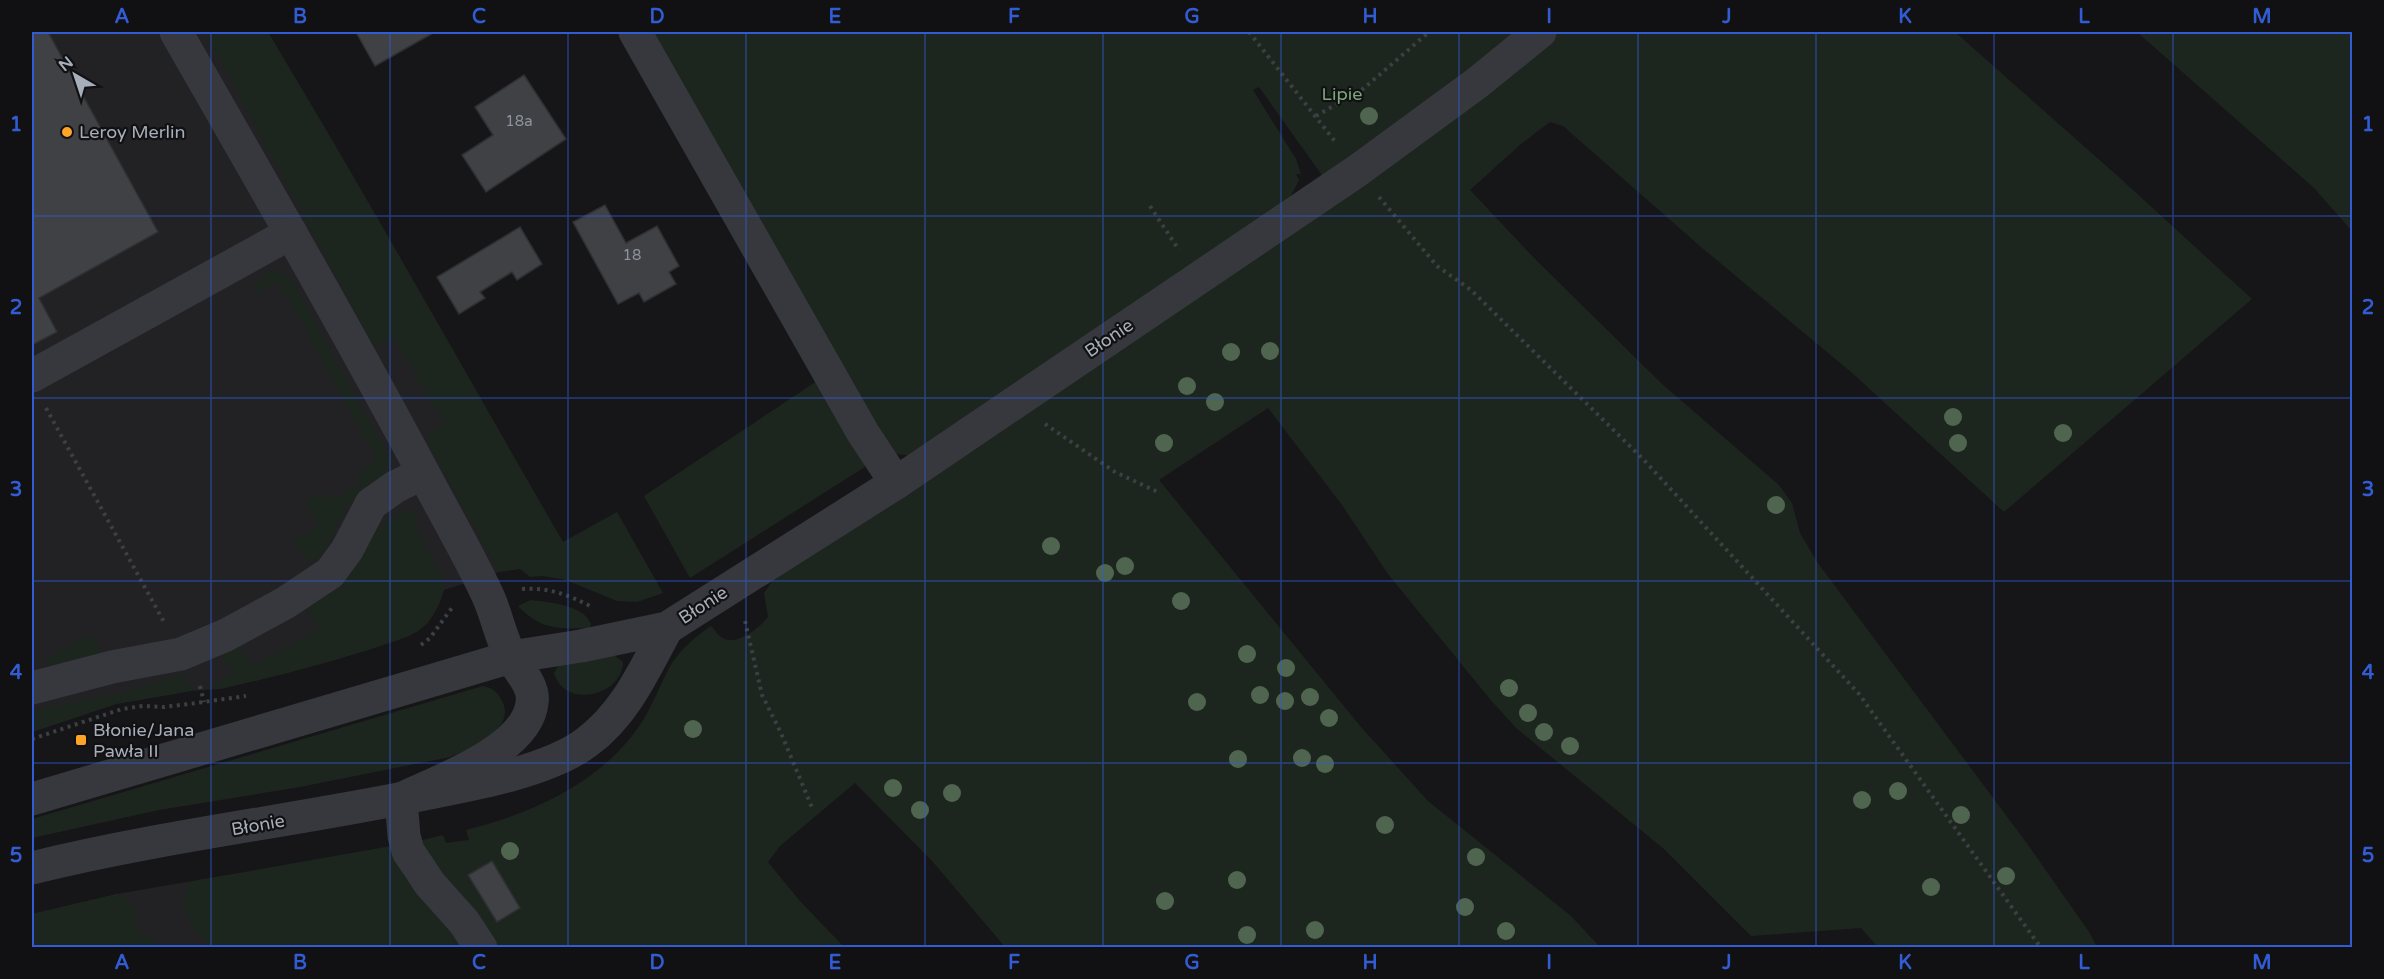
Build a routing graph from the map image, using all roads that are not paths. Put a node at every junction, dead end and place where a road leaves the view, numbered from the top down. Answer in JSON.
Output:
{"nodes":[{"id":1,"x":176,"y":32,"type":"edge"},
{"id":2,"x":635,"y":32,"type":"edge"},
{"id":3,"x":1540,"y":32,"type":"edge"},
{"id":4,"x":291,"y":233,"type":"junction"},
{"id":5,"x":37,"y":390,"type":"edge"},
{"id":6,"x":423,"y":473,"type":"junction"},
{"id":7,"x":896,"y":483,"type":"junction"},
{"id":8,"x":667,"y":628,"type":"junction"},
{"id":9,"x":511,"y":657,"type":"junction"},
{"id":10,"x":32,"y":688,"type":"edge"},
{"id":11,"x":32,"y":799,"type":"edge"},
{"id":12,"x":401,"y":799,"type":"junction"},
{"id":13,"x":32,"y":868,"type":"edge"},
{"id":14,"x":481,"y":948,"type":"edge"}],
"edges":[{"from":1,"to":4,"type":"street"},
{"from":2,"to":7,"type":"street"},
{"from":3,"to":7,"type":"street","name":"Błonie"},
{"from":4,"to":5,"type":"street"},
{"from":4,"to":6,"type":"street"},
{"from":6,"to":9,"type":"street"},
{"from":6,"to":10,"type":"street"},
{"from":7,"to":8,"type":"street","name":"Błonie"},
{"from":8,"to":9,"type":"street","name":"Błonie"},
{"from":8,"to":12,"type":"street","name":"Błonie"},
{"from":9,"to":11,"type":"street","name":"Błonie"},
{"from":9,"to":12,"type":"street"},
{"from":12,"to":13,"type":"street","name":"Błonie"},
{"from":12,"to":14,"type":"street"}]}
